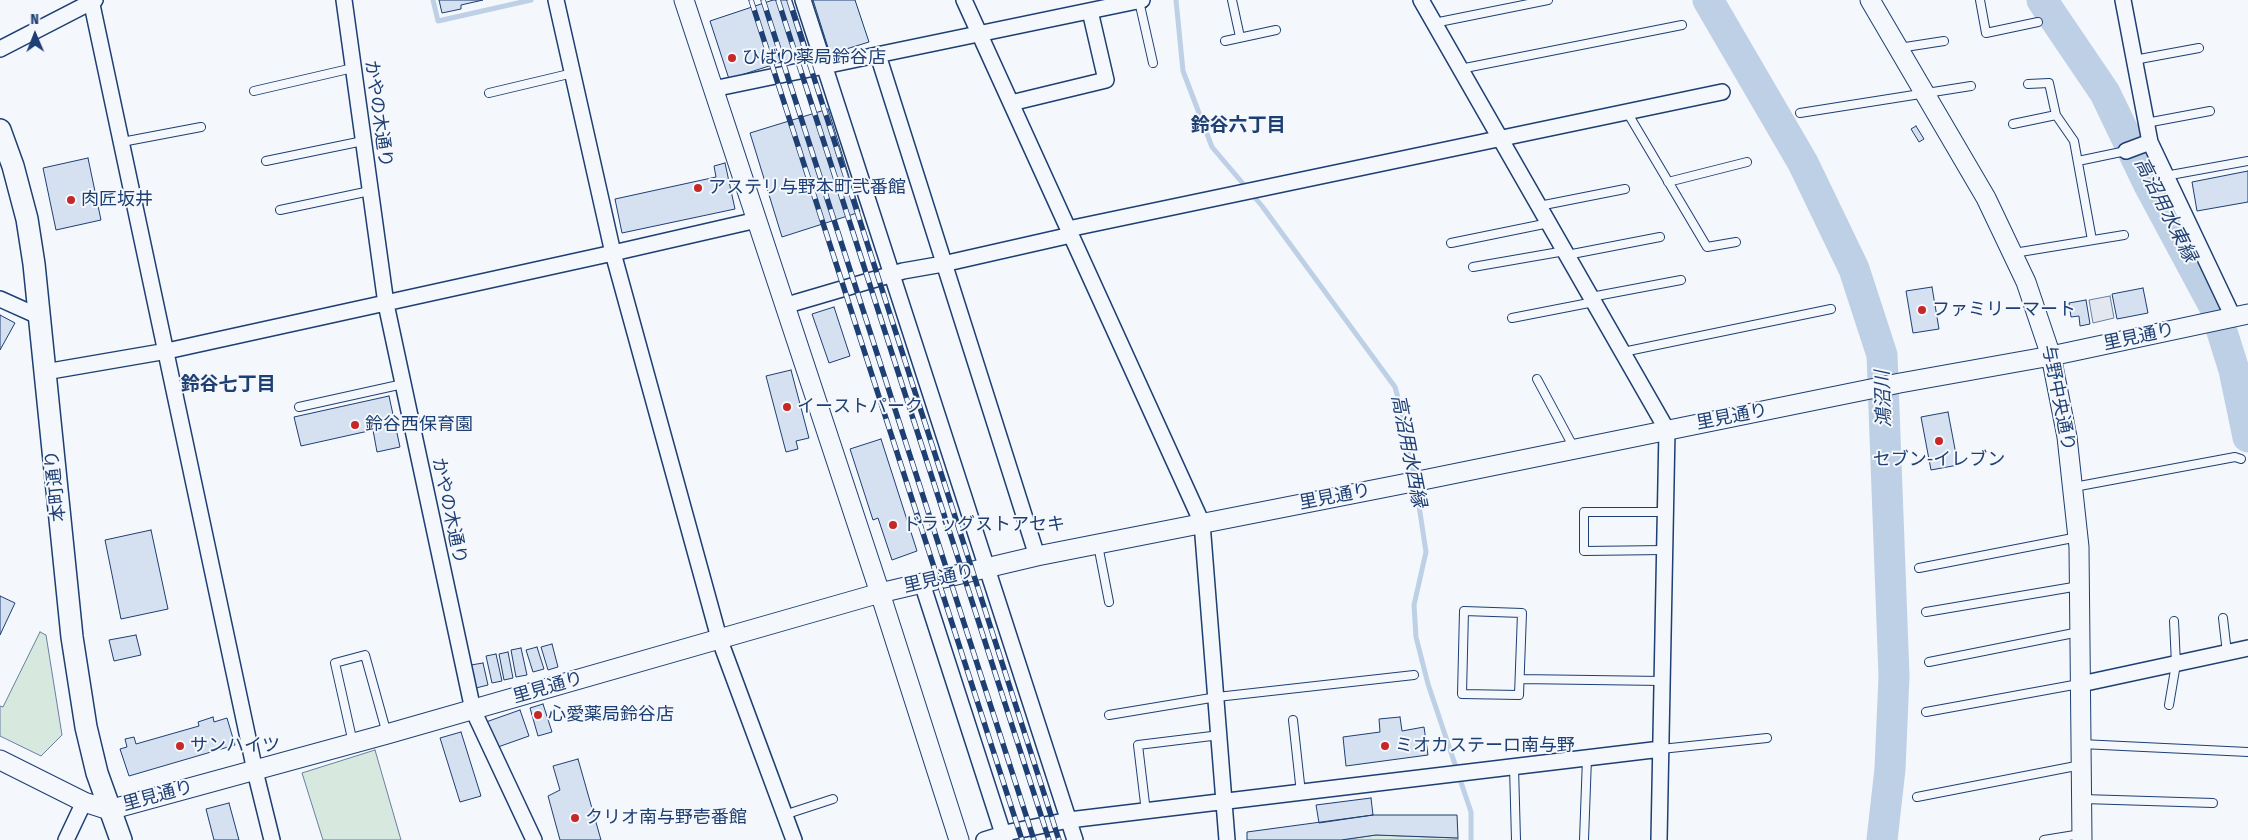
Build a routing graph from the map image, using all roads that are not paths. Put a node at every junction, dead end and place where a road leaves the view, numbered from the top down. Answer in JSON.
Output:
{"nodes":[{"id":1,"x":92,"y":0,"type":"edge"},
{"id":2,"x":344,"y":0,"type":"edge"},
{"id":3,"x":556,"y":0,"type":"edge"},
{"id":4,"x":684,"y":0,"type":"edge"},
{"id":5,"x":803,"y":0,"type":"edge"},
{"id":6,"x":964,"y":0,"type":"edge"},
{"id":7,"x":1141,"y":0,"type":"edge"},
{"id":8,"x":1232,"y":0,"type":"edge"},
{"id":9,"x":1421,"y":0,"type":"edge"},
{"id":10,"x":1548,"y":0,"type":"edge"},
{"id":11,"x":1870,"y":0,"type":"edge"},
{"id":12,"x":1980,"y":0,"type":"edge"},
{"id":13,"x":2123,"y":0,"type":"edge"},
{"id":14,"x":1090,"y":11,"type":"junction"},
{"id":15,"x":2038,"y":22,"type":"dead end"},
{"id":16,"x":1434,"y":23,"type":"junction"},
{"id":17,"x":1682,"y":26,"type":"dead end"},
{"id":18,"x":1276,"y":30,"type":"dead end"},
{"id":19,"x":980,"y":34,"type":"junction"},
{"id":20,"x":1240,"y":37,"type":"junction"},
{"id":21,"x":1224,"y":41,"type":"dead end"},
{"id":22,"x":1944,"y":41,"type":"dead end"},
{"id":23,"x":1898,"y":48,"type":"junction"},
{"id":24,"x":2199,"y":48,"type":"dead end"},
{"id":25,"x":0,"y":49,"type":"edge"},
{"id":26,"x":878,"y":55,"type":"junction"},
{"id":27,"x":2134,"y":60,"type":"junction"},
{"id":28,"x":1152,"y":63,"type":"dead end"},
{"id":29,"x":824,"y":66,"type":"junction"},
{"id":30,"x":353,"y":68,"type":"junction"},
{"id":31,"x":1460,"y":69,"type":"junction"},
{"id":32,"x":572,"y":74,"type":"junction"},
{"id":33,"x":2028,"y":84,"type":"dead end"},
{"id":34,"x":1972,"y":86,"type":"dead end"},
{"id":35,"x":713,"y":89,"type":"junction"},
{"id":36,"x":254,"y":91,"type":"dead end"},
{"id":37,"x":1722,"y":92,"type":"dead end"},
{"id":38,"x":1924,"y":92,"type":"junction"},
{"id":39,"x":489,"y":93,"type":"dead end"},
{"id":40,"x":1011,"y":103,"type":"junction"},
{"id":41,"x":1628,"y":112,"type":"junction"},
{"id":42,"x":2210,"y":112,"type":"dead end"},
{"id":43,"x":1800,"y":114,"type":"dead end"},
{"id":44,"x":2056,"y":115,"type":"junction"},
{"id":45,"x":2146,"y":123,"type":"junction"},
{"id":46,"x":2013,"y":124,"type":"dead end"},
{"id":47,"x":201,"y":127,"type":"dead end"},
{"id":48,"x":0,"y":130,"type":"edge"},
{"id":49,"x":1500,"y":138,"type":"junction"},
{"id":50,"x":363,"y":141,"type":"junction"},
{"id":51,"x":122,"y":142,"type":"junction"},
{"id":52,"x":2138,"y":146,"type":"junction"},
{"id":53,"x":266,"y":161,"type":"dead end"},
{"id":54,"x":2078,"y":161,"type":"junction"},
{"id":55,"x":2248,"y":161,"type":"edge"},
{"id":56,"x":1747,"y":162,"type":"dead end"},
{"id":57,"x":2165,"y":176,"type":"junction"},
{"id":58,"x":1668,"y":182,"type":"junction"},
{"id":59,"x":1625,"y":189,"type":"dead end"},
{"id":60,"x":370,"y":191,"type":"junction"},
{"id":61,"x":1539,"y":206,"type":"junction"},
{"id":62,"x":280,"y":210,"type":"dead end"},
{"id":63,"x":757,"y":220,"type":"junction"},
{"id":64,"x":1549,"y":223,"type":"junction"},
{"id":65,"x":1070,"y":232,"type":"junction"},
{"id":66,"x":2124,"y":235,"type":"dead end"},
{"id":67,"x":1660,"y":237,"type":"dead end"},
{"id":68,"x":2092,"y":240,"type":"junction"},
{"id":69,"x":1736,"y":242,"type":"dead end"},
{"id":70,"x":1452,"y":243,"type":"dead end"},
{"id":71,"x":1566,"y":253,"type":"junction"},
{"id":72,"x":2014,"y":253,"type":"junction"},
{"id":73,"x":613,"y":254,"type":"junction"},
{"id":74,"x":943,"y":264,"type":"junction"},
{"id":75,"x":1473,"y":267,"type":"dead end"},
{"id":76,"x":892,"y":274,"type":"junction"},
{"id":77,"x":1681,"y":280,"type":"dead end"},
{"id":78,"x":0,"y":299,"type":"edge"},
{"id":79,"x":1593,"y":299,"type":"junction"},
{"id":80,"x":386,"y":304,"type":"junction"},
{"id":81,"x":784,"y":306,"type":"junction"},
{"id":82,"x":1831,"y":309,"type":"dead end"},
{"id":83,"x":38,"y":316,"type":"junction"},
{"id":84,"x":1512,"y":318,"type":"dead end"},
{"id":85,"x":2230,"y":318,"type":"edge"},
{"id":86,"x":167,"y":351,"type":"junction"},
{"id":87,"x":1623,"y":352,"type":"junction"},
{"id":88,"x":2051,"y":356,"type":"junction"},
{"id":89,"x":45,"y":372,"type":"junction"},
{"id":90,"x":1537,"y":379,"type":"dead end"},
{"id":91,"x":403,"y":384,"type":"junction"},
{"id":92,"x":299,"y":407,"type":"dead end"},
{"id":93,"x":1667,"y":430,"type":"junction"},
{"id":94,"x":1575,"y":450,"type":"junction"},
{"id":95,"x":2241,"y":459,"type":"dead end"},
{"id":96,"x":2074,"y":488,"type":"junction"},
{"id":97,"x":1666,"y":512,"type":"junction"},
{"id":98,"x":1202,"y":522,"type":"junction"},
{"id":99,"x":2078,"y":537,"type":"junction"},
{"id":100,"x":1098,"y":543,"type":"junction"},
{"id":101,"x":1665,"y":550,"type":"junction"},
{"id":102,"x":1037,"y":556,"type":"junction"},
{"id":103,"x":987,"y":568,"type":"junction"},
{"id":104,"x":1918,"y":568,"type":"dead end"},
{"id":105,"x":922,"y":583,"type":"junction"},
{"id":106,"x":2079,"y":586,"type":"junction"},
{"id":107,"x":880,"y":593,"type":"junction"},
{"id":108,"x":1109,"y":602,"type":"dead end"},
{"id":109,"x":1926,"y":612,"type":"dead end"},
{"id":110,"x":2223,"y":618,"type":"dead end"},
{"id":111,"x":2174,"y":621,"type":"dead end"},
{"id":112,"x":2080,"y":631,"type":"junction"},
{"id":113,"x":719,"y":638,"type":"junction"},
{"id":114,"x":2248,"y":648,"type":"edge"},
{"id":115,"x":2227,"y":653,"type":"junction"},
{"id":116,"x":1929,"y":662,"type":"dead end"},
{"id":117,"x":2176,"y":664,"type":"junction"},
{"id":118,"x":1414,"y":675,"type":"dead end"},
{"id":119,"x":1520,"y":679,"type":"junction"},
{"id":120,"x":1662,"y":681,"type":"junction"},
{"id":121,"x":2081,"y":684,"type":"junction"},
{"id":122,"x":1217,"y":697,"type":"junction"},
{"id":123,"x":2169,"y":705,"type":"dead end"},
{"id":124,"x":472,"y":710,"type":"junction"},
{"id":125,"x":1926,"y":712,"type":"dead end"},
{"id":126,"x":1110,"y":715,"type":"dead end"},
{"id":127,"x":1293,"y":720,"type":"dead end"},
{"id":128,"x":387,"y":734,"type":"junction"},
{"id":129,"x":1220,"y":735,"type":"junction"},
{"id":130,"x":1767,"y":738,"type":"dead end"},
{"id":131,"x":354,"y":743,"type":"junction"},
{"id":132,"x":2081,"y":744,"type":"junction"},
{"id":133,"x":1661,"y":749,"type":"junction"},
{"id":134,"x":2248,"y":752,"type":"edge"},
{"id":135,"x":1587,"y":758,"type":"junction"},
{"id":136,"x":0,"y":760,"type":"edge"},
{"id":137,"x":2081,"y":765,"type":"junction"},
{"id":138,"x":1514,"y":767,"type":"junction"},
{"id":139,"x":255,"y":770,"type":"junction"},
{"id":140,"x":1301,"y":793,"type":"junction"},
{"id":141,"x":1917,"y":797,"type":"dead end"},
{"id":142,"x":833,"y":799,"type":"dead end"},
{"id":143,"x":2082,"y":799,"type":"junction"},
{"id":144,"x":84,"y":802,"type":"junction"},
{"id":145,"x":1225,"y":803,"type":"junction"},
{"id":146,"x":2213,"y":803,"type":"dead end"},
{"id":147,"x":109,"y":810,"type":"junction"},
{"id":148,"x":1146,"y":812,"type":"junction"},
{"id":149,"x":784,"y":814,"type":"junction"},
{"id":150,"x":1069,"y":820,"type":"junction"},
{"id":151,"x":1004,"y":837,"type":"edge"},
{"id":152,"x":2082,"y":837,"type":"edge"},
{"id":153,"x":66,"y":840,"type":"edge"},
{"id":154,"x":121,"y":840,"type":"edge"},
{"id":155,"x":272,"y":840,"type":"edge"},
{"id":156,"x":534,"y":840,"type":"edge"},
{"id":157,"x":794,"y":840,"type":"edge"},
{"id":158,"x":959,"y":840,"type":"edge"},
{"id":159,"x":984,"y":840,"type":"edge"},
{"id":160,"x":1075,"y":840,"type":"edge"},
{"id":161,"x":1227,"y":840,"type":"edge"},
{"id":162,"x":1516,"y":840,"type":"edge"},
{"id":163,"x":1584,"y":840,"type":"edge"},
{"id":164,"x":1659,"y":840,"type":"edge"},
{"id":165,"x":2044,"y":840,"type":"edge"}],
"edges":[{"from":1,"to":25,"type":"street"},
{"from":1,"to":51,"type":"street"},
{"from":2,"to":30,"type":"street","name":"かやの木通り"},
{"from":3,"to":32,"type":"street"},
{"from":4,"to":35,"type":"street"},
{"from":5,"to":29,"type":"street"},
{"from":6,"to":19,"type":"street"},
{"from":7,"to":14,"type":"street"},
{"from":7,"to":28,"type":"lane"},
{"from":8,"to":20,"type":"lane"},
{"from":9,"to":16,"type":"street"},
{"from":10,"to":16,"type":"lane"},
{"from":11,"to":23,"type":"street","name":"与野中央通り"},
{"from":12,"to":15,"type":"lane"},
{"from":13,"to":27,"type":"street"},
{"from":14,"to":19,"type":"street"},
{"from":14,"to":40,"type":"street"},
{"from":16,"to":31,"type":"street"},
{"from":17,"to":31,"type":"lane"},
{"from":18,"to":20,"type":"lane"},
{"from":19,"to":26,"type":"street"},
{"from":19,"to":40,"type":"street"},
{"from":20,"to":21,"type":"lane"},
{"from":22,"to":23,"type":"lane"},
{"from":23,"to":38,"type":"street","name":"与野中央通り"},
{"from":24,"to":27,"type":"lane"},
{"from":26,"to":29,"type":"street"},
{"from":26,"to":74,"type":"street"},
{"from":27,"to":45,"type":"street"},
{"from":29,"to":35,"type":"street"},
{"from":29,"to":76,"type":"street"},
{"from":30,"to":36,"type":"lane"},
{"from":30,"to":50,"type":"street","name":"かやの木通り"},
{"from":31,"to":49,"type":"street"},
{"from":32,"to":39,"type":"lane"},
{"from":32,"to":73,"type":"street"},
{"from":33,"to":44,"type":"lane"},
{"from":34,"to":38,"type":"lane"},
{"from":35,"to":63,"type":"street"},
{"from":37,"to":41,"type":"street"},
{"from":38,"to":43,"type":"lane"},
{"from":38,"to":72,"type":"street","name":"与野中央通り"},
{"from":40,"to":65,"type":"street"},
{"from":41,"to":49,"type":"street"},
{"from":41,"to":58,"type":"lane"},
{"from":42,"to":45,"type":"lane"},
{"from":44,"to":46,"type":"lane"},
{"from":44,"to":54,"type":"lane"},
{"from":45,"to":52,"type":"street"},
{"from":47,"to":51,"type":"lane"},
{"from":48,"to":83,"type":"main road","name":"本町通り"},
{"from":49,"to":61,"type":"street"},
{"from":49,"to":65,"type":"street"},
{"from":50,"to":53,"type":"lane"},
{"from":50,"to":60,"type":"street","name":"かやの木通り"},
{"from":51,"to":86,"type":"street"},
{"from":52,"to":54,"type":"lane"},
{"from":52,"to":57,"type":"street"},
{"from":54,"to":68,"type":"lane"},
{"from":55,"to":57,"type":"lane"},
{"from":56,"to":58,"type":"lane"},
{"from":57,"to":85,"type":"street"},
{"from":58,"to":69,"type":"lane"},
{"from":59,"to":61,"type":"lane"},
{"from":60,"to":62,"type":"lane"},
{"from":60,"to":80,"type":"street","name":"かやの木通り"},
{"from":61,"to":64,"type":"street"},
{"from":63,"to":73,"type":"street"},
{"from":63,"to":81,"type":"street"},
{"from":64,"to":70,"type":"lane"},
{"from":64,"to":71,"type":"street"},
{"from":65,"to":74,"type":"street"},
{"from":65,"to":98,"type":"street"},
{"from":66,"to":68,"type":"lane"},
{"from":67,"to":71,"type":"lane"},
{"from":68,"to":72,"type":"lane"},
{"from":71,"to":75,"type":"lane"},
{"from":71,"to":79,"type":"street"},
{"from":72,"to":88,"type":"street","name":"与野中央通り"},
{"from":73,"to":80,"type":"street"},
{"from":73,"to":113,"type":"street"},
{"from":74,"to":76,"type":"street"},
{"from":74,"to":102,"type":"street"},
{"from":76,"to":81,"type":"street"},
{"from":76,"to":103,"type":"street"},
{"from":77,"to":79,"type":"lane"},
{"from":78,"to":83,"type":"street"},
{"from":79,"to":84,"type":"lane"},
{"from":79,"to":87,"type":"street"},
{"from":80,"to":86,"type":"street"},
{"from":80,"to":91,"type":"street","name":"かやの木通り"},
{"from":81,"to":107,"type":"street"},
{"from":82,"to":87,"type":"lane"},
{"from":83,"to":89,"type":"main road","name":"本町通り"},
{"from":85,"to":88,"type":"street","name":"里見通り"},
{"from":86,"to":89,"type":"street"},
{"from":86,"to":139,"type":"street"},
{"from":87,"to":93,"type":"street"},
{"from":88,"to":93,"type":"street","name":"里見通り"},
{"from":88,"to":96,"type":"street","name":"与野中央通り"},
{"from":89,"to":147,"type":"main road","name":"本町通り"},
{"from":90,"to":94,"type":"lane"},
{"from":91,"to":92,"type":"lane"},
{"from":91,"to":124,"type":"street","name":"かやの木通り"},
{"from":93,"to":94,"type":"street","name":"里見通り"},
{"from":93,"to":97,"type":"street"},
{"from":94,"to":98,"type":"street","name":"里見通り"},
{"from":95,"to":96,"type":"lane"},
{"from":96,"to":99,"type":"street","name":"与野中央通り"},
{"from":97,"to":101,"type":"street"},
{"from":97,"to":101,"type":"lane"},
{"from":98,"to":100,"type":"street","name":"里見通り"},
{"from":98,"to":122,"type":"street"},
{"from":99,"to":104,"type":"lane"},
{"from":99,"to":106,"type":"street","name":"与野中央通り"},
{"from":100,"to":102,"type":"street","name":"里見通り"},
{"from":100,"to":108,"type":"lane"},
{"from":101,"to":120,"type":"street"},
{"from":102,"to":103,"type":"street","name":"里見通り"},
{"from":103,"to":105,"type":"street","name":"里見通り"},
{"from":103,"to":150,"type":"street"},
{"from":105,"to":107,"type":"street","name":"里見通り"},
{"from":105,"to":151,"type":"street"},
{"from":106,"to":109,"type":"lane"},
{"from":106,"to":112,"type":"street","name":"与野中央通り"},
{"from":107,"to":113,"type":"street","name":"里見通り"},
{"from":107,"to":158,"type":"street"},
{"from":110,"to":115,"type":"lane"},
{"from":111,"to":117,"type":"lane"},
{"from":112,"to":116,"type":"lane"},
{"from":112,"to":121,"type":"street","name":"与野中央通り"},
{"from":113,"to":124,"type":"street","name":"里見通り"},
{"from":113,"to":149,"type":"street"},
{"from":114,"to":115,"type":"street"},
{"from":115,"to":117,"type":"street"},
{"from":117,"to":121,"type":"street"},
{"from":117,"to":123,"type":"lane"},
{"from":118,"to":122,"type":"lane"},
{"from":119,"to":119,"type":"lane"},
{"from":119,"to":120,"type":"lane"},
{"from":120,"to":133,"type":"street"},
{"from":121,"to":125,"type":"lane"},
{"from":121,"to":132,"type":"street","name":"与野中央通り"},
{"from":122,"to":126,"type":"lane"},
{"from":122,"to":129,"type":"street"},
{"from":124,"to":128,"type":"street","name":"里見通り"},
{"from":124,"to":156,"type":"street","name":"かやの木通り"},
{"from":127,"to":140,"type":"lane"},
{"from":128,"to":131,"type":"street","name":"里見通り"},
{"from":128,"to":131,"type":"lane"},
{"from":129,"to":145,"type":"street"},
{"from":129,"to":148,"type":"lane"},
{"from":130,"to":133,"type":"lane"},
{"from":131,"to":139,"type":"street","name":"里見通り"},
{"from":132,"to":134,"type":"lane"},
{"from":132,"to":137,"type":"street","name":"与野中央通り"},
{"from":133,"to":135,"type":"street"},
{"from":133,"to":164,"type":"street"},
{"from":135,"to":138,"type":"street"},
{"from":135,"to":163,"type":"lane"},
{"from":136,"to":144,"type":"street","name":"里見通り"},
{"from":137,"to":141,"type":"lane"},
{"from":137,"to":143,"type":"street","name":"与野中央通り"},
{"from":138,"to":140,"type":"street"},
{"from":138,"to":162,"type":"lane"},
{"from":139,"to":147,"type":"street","name":"里見通り"},
{"from":139,"to":155,"type":"street"},
{"from":140,"to":145,"type":"street"},
{"from":142,"to":149,"type":"lane"},
{"from":143,"to":146,"type":"lane"},
{"from":143,"to":152,"type":"street","name":"与野中央通り"},
{"from":144,"to":147,"type":"street","name":"里見通り"},
{"from":144,"to":153,"type":"street"},
{"from":145,"to":148,"type":"street"},
{"from":145,"to":161,"type":"street"},
{"from":147,"to":154,"type":"main road","name":"本町通り"},
{"from":148,"to":150,"type":"street"},
{"from":149,"to":157,"type":"street"},
{"from":150,"to":151,"type":"street"},
{"from":150,"to":160,"type":"street"},
{"from":151,"to":159,"type":"street"},
{"from":152,"to":165,"type":"lane"}]}
